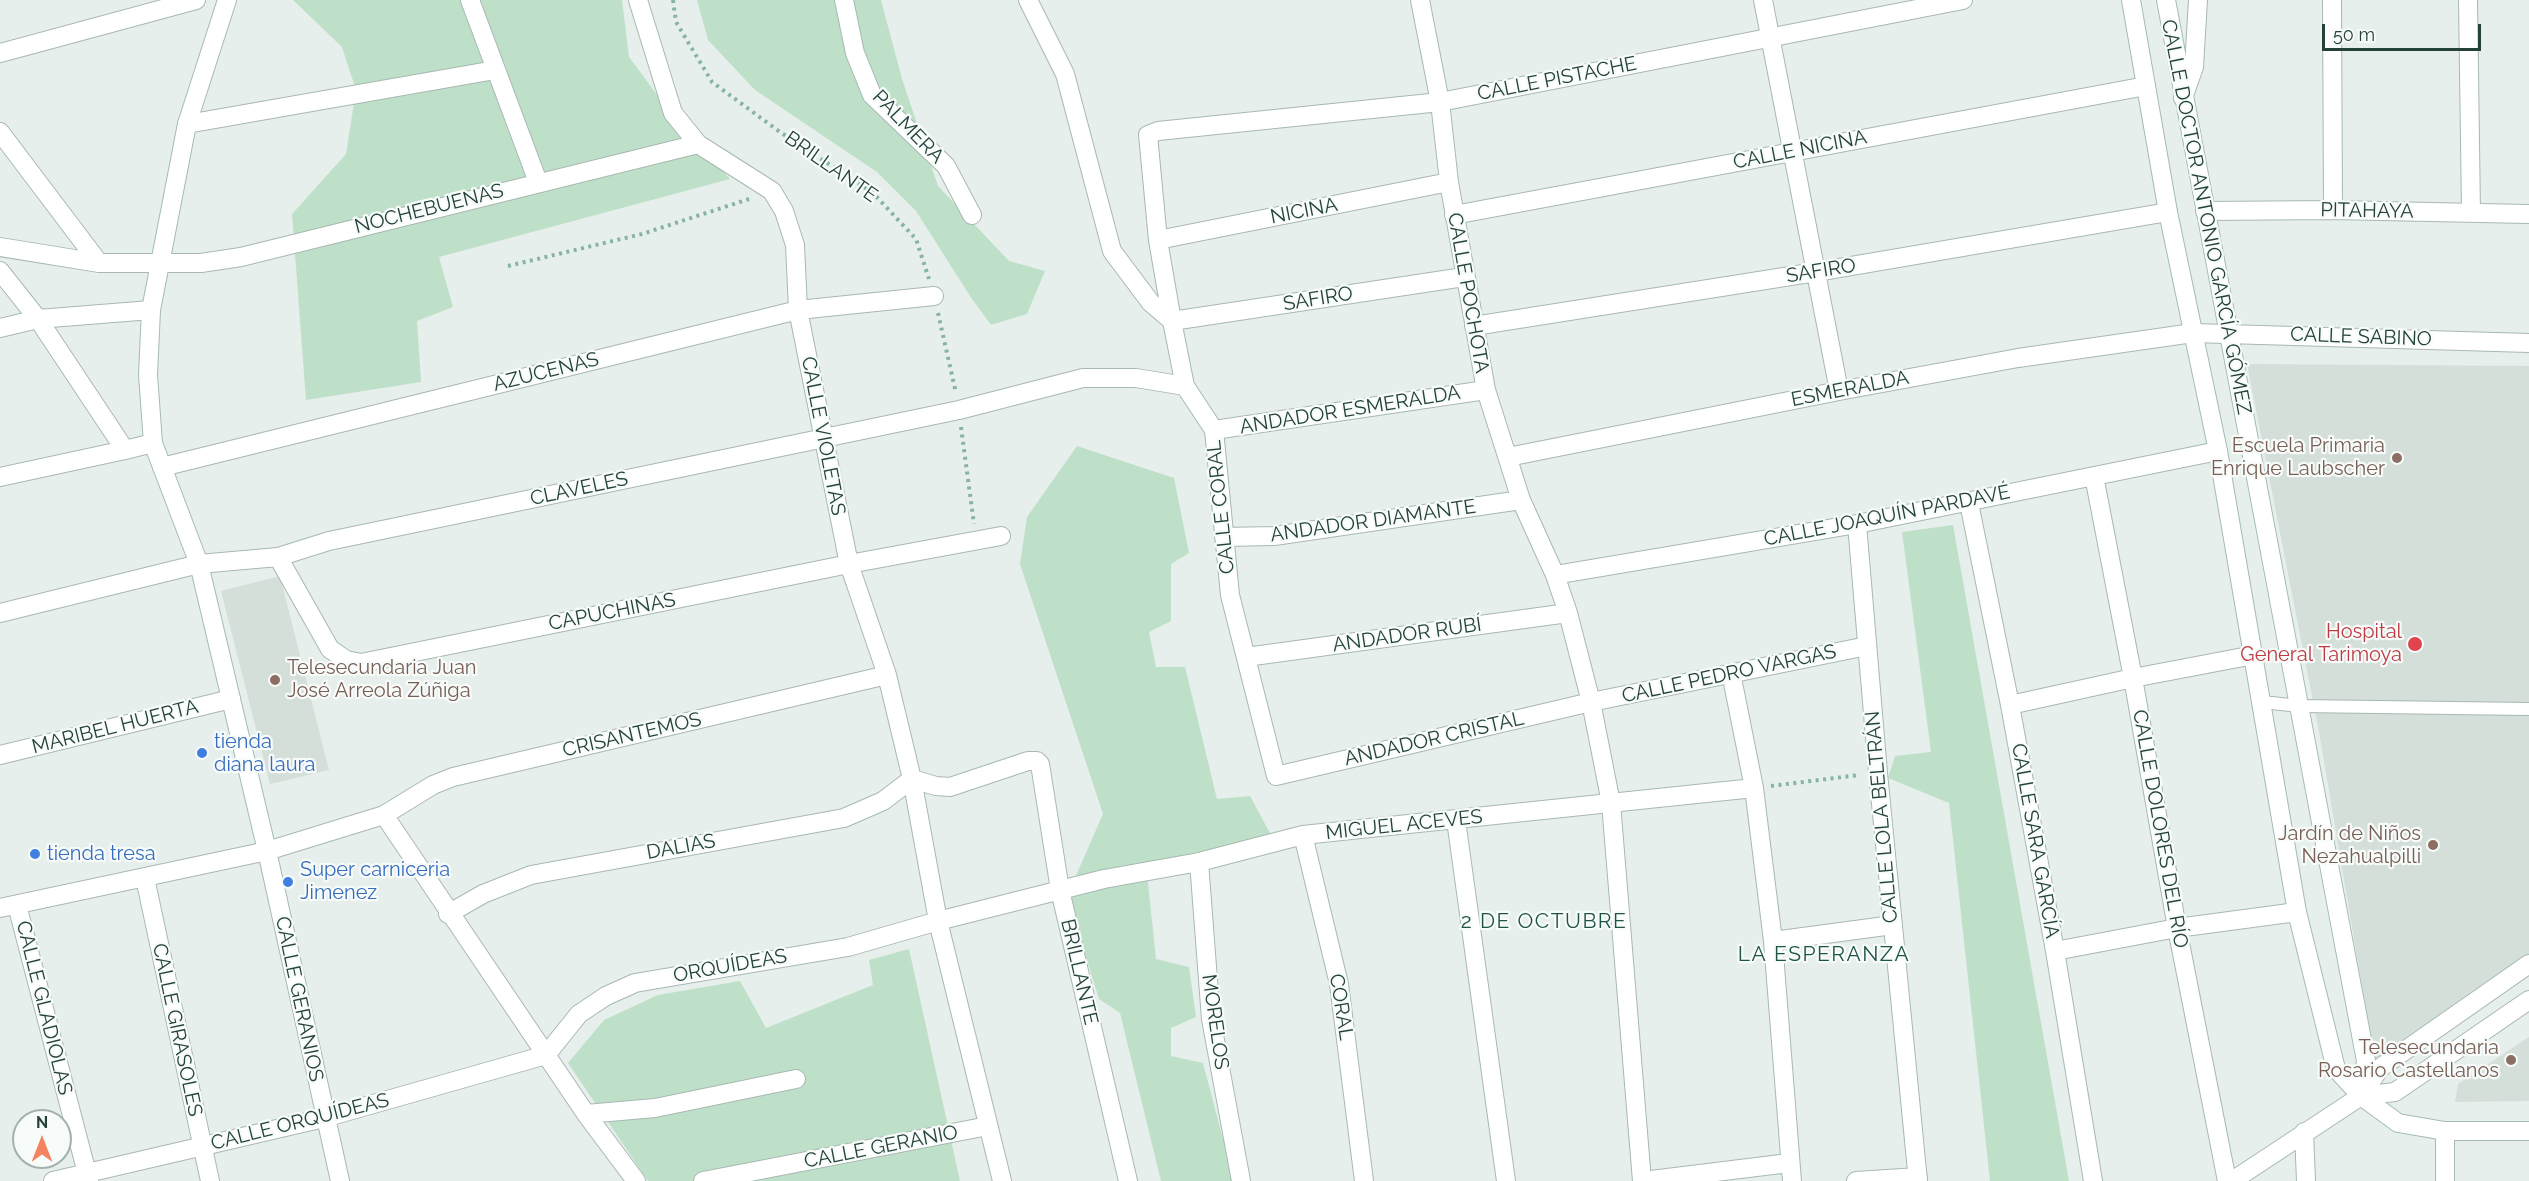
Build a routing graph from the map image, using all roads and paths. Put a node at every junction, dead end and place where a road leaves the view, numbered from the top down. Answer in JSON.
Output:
{"nodes":[{"id":1,"x":196,"y":0,"type":"edge"},
{"id":2,"x":227,"y":0,"type":"edge"},
{"id":3,"x":470,"y":0,"type":"edge"},
{"id":4,"x":638,"y":0,"type":"edge"},
{"id":5,"x":673,"y":0,"type":"edge"},
{"id":6,"x":844,"y":0,"type":"edge"},
{"id":7,"x":1028,"y":0,"type":"edge"},
{"id":8,"x":1420,"y":0,"type":"edge"},
{"id":9,"x":1763,"y":0,"type":"edge"},
{"id":10,"x":1963,"y":0,"type":"edge"},
{"id":11,"x":2131,"y":0,"type":"edge"},
{"id":12,"x":2166,"y":0,"type":"edge"},
{"id":13,"x":2198,"y":0,"type":"edge"},
{"id":14,"x":2332,"y":0,"type":"edge"},
{"id":15,"x":2468,"y":0,"type":"edge"},
{"id":16,"x":1769,"y":37,"type":"junction"},
{"id":17,"x":0,"y":53,"type":"edge"},
{"id":18,"x":495,"y":70,"type":"junction"},
{"id":19,"x":2146,"y":86,"type":"junction"},
{"id":20,"x":2183,"y":98,"type":"junction"},
{"id":21,"x":1440,"y":102,"type":"junction"},
{"id":22,"x":187,"y":124,"type":"junction"},
{"id":23,"x":0,"y":132,"type":"edge"},
{"id":24,"x":1148,"y":135,"type":"joint"},
{"id":25,"x":698,"y":144,"type":"junction"},
{"id":26,"x":1791,"y":151,"type":"junction"},
{"id":27,"x":538,"y":182,"type":"junction"},
{"id":28,"x":1449,"y":182,"type":"junction"},
{"id":29,"x":772,"y":191,"type":"junction"},
{"id":30,"x":2333,"y":210,"type":"junction"},
{"id":31,"x":2205,"y":211,"type":"junction"},
{"id":32,"x":2168,"y":212,"type":"junction"},
{"id":33,"x":2471,"y":213,"type":"junction"},
{"id":34,"x":2529,"y":214,"type":"edge"},
{"id":35,"x":972,"y":215,"type":"dead end"},
{"id":36,"x":1454,"y":215,"type":"junction"},
{"id":37,"x":1158,"y":240,"type":"junction"},
{"id":38,"x":0,"y":247,"type":"edge"},
{"id":39,"x":99,"y":263,"type":"junction"},
{"id":40,"x":158,"y":264,"type":"junction"},
{"id":41,"x":508,"y":266,"type":"dead end"},
{"id":42,"x":0,"y":271,"type":"edge"},
{"id":43,"x":1816,"y":272,"type":"junction"},
{"id":44,"x":1464,"y":277,"type":"junction"},
{"id":45,"x":934,"y":296,"type":"junction"},
{"id":46,"x":151,"y":310,"type":"junction"},
{"id":47,"x":798,"y":310,"type":"junction"},
{"id":48,"x":38,"y":319,"type":"junction"},
{"id":49,"x":1172,"y":321,"type":"junction"},
{"id":50,"x":1474,"y":326,"type":"junction"},
{"id":51,"x":0,"y":328,"type":"edge"},
{"id":52,"x":2227,"y":332,"type":"junction"},
{"id":53,"x":2193,"y":333,"type":"junction"},
{"id":54,"x":2529,"y":343,"type":"edge"},
{"id":55,"x":1185,"y":386,"type":"junction"},
{"id":56,"x":1486,"y":390,"type":"junction"},
{"id":57,"x":1839,"y":391,"type":"junction"},
{"id":58,"x":959,"y":410,"type":"junction"},
{"id":59,"x":1214,"y":430,"type":"junction"},
{"id":60,"x":824,"y":439,"type":"junction"},
{"id":61,"x":153,"y":443,"type":"junction"},
{"id":62,"x":125,"y":450,"type":"junction"},
{"id":63,"x":2218,"y":451,"type":"junction"},
{"id":64,"x":1508,"y":457,"type":"junction"},
{"id":65,"x":162,"y":467,"type":"junction"},
{"id":66,"x":2094,"y":476,"type":"junction"},
{"id":67,"x":0,"y":477,"type":"edge"},
{"id":68,"x":1521,"y":500,"type":"junction"},
{"id":69,"x":1969,"y":503,"type":"junction"},
{"id":70,"x":1857,"y":524,"type":"junction"},
{"id":71,"x":1001,"y":536,"type":"dead end"},
{"id":72,"x":1224,"y":537,"type":"junction"},
{"id":73,"x":976,"y":540,"type":"junction"},
{"id":74,"x":278,"y":557,"type":"junction"},
{"id":75,"x":199,"y":564,"type":"junction"},
{"id":76,"x":849,"y":564,"type":"junction"},
{"id":77,"x":1555,"y":575,"type":"junction"},
{"id":78,"x":0,"y":613,"type":"edge"},
{"id":79,"x":1568,"y":614,"type":"junction"},
{"id":80,"x":1867,"y":646,"type":"junction"},
{"id":81,"x":2254,"y":655,"type":"junction"},
{"id":82,"x":1246,"y":657,"type":"junction"},
{"id":83,"x":1731,"y":673,"type":"junction"},
{"id":84,"x":887,"y":675,"type":"junction"},
{"id":85,"x":2133,"y":678,"type":"junction"},
{"id":86,"x":231,"y":699,"type":"junction"},
{"id":87,"x":1591,"y":702,"type":"junction"},
{"id":88,"x":2262,"y":702,"type":"junction"},
{"id":89,"x":2010,"y":705,"type":"junction"},
{"id":90,"x":2300,"y":706,"type":"junction"},
{"id":91,"x":2529,"y":709,"type":"edge"},
{"id":92,"x":0,"y":755,"type":"edge"},
{"id":93,"x":1878,"y":773,"type":"junction"},
{"id":94,"x":1276,"y":776,"type":"joint"},
{"id":95,"x":912,"y":779,"type":"junction"},
{"id":96,"x":1754,"y":788,"type":"junction"},
{"id":97,"x":1611,"y":803,"type":"junction"},
{"id":98,"x":384,"y":815,"type":"junction"},
{"id":99,"x":1456,"y":820,"type":"junction"},
{"id":100,"x":1303,"y":836,"type":"junction"},
{"id":101,"x":267,"y":851,"type":"junction"},
{"id":102,"x":1199,"y":862,"type":"junction"},
{"id":103,"x":144,"y":878,"type":"junction"},
{"id":104,"x":1060,"y":890,"type":"junction"},
{"id":105,"x":9,"y":907,"type":"edge"},
{"id":106,"x":2297,"y":912,"type":"junction"},
{"id":107,"x":448,"y":914,"type":"junction"},
{"id":108,"x":938,"y":921,"type":"junction"},
{"id":109,"x":1893,"y":925,"type":"junction"},
{"id":110,"x":2177,"y":928,"type":"junction"},
{"id":111,"x":1773,"y":941,"type":"junction"},
{"id":112,"x":2055,"y":951,"type":"junction"},
{"id":113,"x":2529,"y":964,"type":"edge"},
{"id":114,"x":2529,"y":1000,"type":"edge"},
{"id":115,"x":546,"y":1055,"type":"junction"},
{"id":116,"x":796,"y":1079,"type":"dead end"},
{"id":117,"x":2361,"y":1096,"type":"junction"},
{"id":118,"x":586,"y":1114,"type":"junction"},
{"id":119,"x":324,"y":1118,"type":"junction"},
{"id":120,"x":988,"y":1126,"type":"junction"},
{"id":121,"x":2445,"y":1131,"type":"junction"},
{"id":122,"x":2529,"y":1131,"type":"edge"},
{"id":123,"x":2304,"y":1132,"type":"junction"},
{"id":124,"x":202,"y":1147,"type":"junction"},
{"id":125,"x":1790,"y":1172,"type":"edge"},
{"id":126,"x":87,"y":1177,"type":"edge"},
{"id":127,"x":1918,"y":1179,"type":"edge"},
{"id":128,"x":53,"y":1181,"type":"edge"},
{"id":129,"x":210,"y":1181,"type":"edge"},
{"id":130,"x":340,"y":1181,"type":"edge"},
{"id":131,"x":636,"y":1181,"type":"edge"},
{"id":132,"x":703,"y":1181,"type":"edge"},
{"id":133,"x":1002,"y":1181,"type":"edge"},
{"id":134,"x":1128,"y":1181,"type":"edge"},
{"id":135,"x":1241,"y":1181,"type":"edge"},
{"id":136,"x":1364,"y":1181,"type":"edge"},
{"id":137,"x":1506,"y":1181,"type":"edge"},
{"id":138,"x":1642,"y":1181,"type":"edge"},
{"id":139,"x":1856,"y":1181,"type":"edge"},
{"id":140,"x":2093,"y":1181,"type":"edge"},
{"id":141,"x":2227,"y":1181,"type":"edge"},
{"id":142,"x":2232,"y":1181,"type":"edge"},
{"id":143,"x":2306,"y":1181,"type":"edge"},
{"id":144,"x":2445,"y":1181,"type":"edge"}],
"edges":[{"from":1,"to":17,"type":"street"},
{"from":2,"to":22,"type":"street","name":"CALLE GERANIOS"},
{"from":3,"to":18,"type":"street"},
{"from":4,"to":25,"type":"street","name":"CALLE VIOLETAS"},
{"from":5,"to":45,"type":"path","name":"BRILLANTE"},
{"from":6,"to":35,"type":"street","name":"PALMERA"},
{"from":7,"to":49,"type":"street"},
{"from":8,"to":21,"type":"street","name":"CALLE POCHOTA"},
{"from":9,"to":16,"type":"street"},
{"from":10,"to":16,"type":"street","name":"CALLE PISTACHE"},
{"from":11,"to":19,"type":"street","name":"CALLE DOCTOR ANTONIO GARCÍA GÓMEZ"},
{"from":12,"to":20,"type":"street","name":"CALLE DOCTOR ANTONIO GARCÍA GÓMEZ"},
{"from":13,"to":20,"type":"street"},
{"from":14,"to":30,"type":"street"},
{"from":15,"to":33,"type":"street"},
{"from":16,"to":21,"type":"street","name":"CALLE PISTACHE"},
{"from":16,"to":26,"type":"street"},
{"from":18,"to":22,"type":"street"},
{"from":18,"to":27,"type":"street"},
{"from":19,"to":26,"type":"street","name":"CALLE NICINA"},
{"from":19,"to":32,"type":"street","name":"CALLE DOCTOR ANTONIO GARCÍA GÓMEZ"},
{"from":20,"to":31,"type":"street","name":"CALLE DOCTOR ANTONIO GARCÍA GÓMEZ"},
{"from":21,"to":24,"type":"street","name":"CALLE PISTACHE"},
{"from":21,"to":28,"type":"street","name":"CALLE POCHOTA"},
{"from":22,"to":40,"type":"street","name":"CALLE GERANIOS"},
{"from":23,"to":39,"type":"street"},
{"from":24,"to":37,"type":"street","name":"CALLE CORAL"},
{"from":25,"to":27,"type":"street","name":"NOCHEBUENAS"},
{"from":25,"to":29,"type":"street","name":"CALLE VIOLETAS"},
{"from":26,"to":36,"type":"street","name":"CALLE NICINA"},
{"from":26,"to":43,"type":"street"},
{"from":27,"to":40,"type":"street","name":"NOCHEBUENAS"},
{"from":28,"to":36,"type":"street","name":"CALLE POCHOTA"},
{"from":28,"to":37,"type":"street","name":"NICINA"},
{"from":29,"to":41,"type":"path"},
{"from":29,"to":47,"type":"street","name":"CALLE VIOLETAS"},
{"from":30,"to":31,"type":"street","name":"PITAHAYA"},
{"from":30,"to":33,"type":"street","name":"PITAHAYA"},
{"from":31,"to":52,"type":"street","name":"CALLE DOCTOR ANTONIO GARCÍA GÓMEZ"},
{"from":32,"to":43,"type":"street","name":"SAFIRO"},
{"from":32,"to":53,"type":"street","name":"CALLE DOCTOR ANTONIO GARCÍA GÓMEZ"},
{"from":33,"to":34,"type":"street","name":"PITAHAYA"},
{"from":36,"to":44,"type":"street","name":"CALLE POCHOTA"},
{"from":37,"to":49,"type":"street","name":"CALLE CORAL"},
{"from":38,"to":39,"type":"street","name":"NOCHEBUENAS"},
{"from":39,"to":40,"type":"street","name":"NOCHEBUENAS"},
{"from":40,"to":46,"type":"street","name":"CALLE GERANIOS"},
{"from":42,"to":48,"type":"street"},
{"from":43,"to":50,"type":"street","name":"SAFIRO"},
{"from":43,"to":57,"type":"street"},
{"from":44,"to":49,"type":"street","name":"SAFIRO"},
{"from":44,"to":50,"type":"street","name":"CALLE POCHOTA"},
{"from":45,"to":47,"type":"street","name":"AZUCENAS"},
{"from":45,"to":58,"type":"path","name":"BRILLANTE"},
{"from":46,"to":48,"type":"street"},
{"from":46,"to":61,"type":"street","name":"CALLE GERANIOS"},
{"from":47,"to":60,"type":"street","name":"CALLE VIOLETAS"},
{"from":47,"to":65,"type":"street","name":"AZUCENAS"},
{"from":48,"to":51,"type":"street"},
{"from":48,"to":62,"type":"street"},
{"from":49,"to":55,"type":"street","name":"CALLE CORAL"},
{"from":50,"to":56,"type":"street","name":"CALLE POCHOTA"},
{"from":52,"to":53,"type":"street","name":"CALLE SABINO"},
{"from":52,"to":54,"type":"street","name":"CALLE SABINO"},
{"from":52,"to":90,"type":"street","name":"CALLE DOCTOR ANTONIO GARCÍA GÓMEZ"},
{"from":53,"to":57,"type":"street","name":"ESMERALDA"},
{"from":53,"to":63,"type":"street","name":"CALLE DOCTOR ANTONIO GARCÍA GÓMEZ"},
{"from":55,"to":58,"type":"street","name":"CLAVELES"},
{"from":55,"to":59,"type":"street","name":"CALLE CORAL"},
{"from":56,"to":59,"type":"street","name":"ANDADOR ESMERALDA"},
{"from":56,"to":64,"type":"street","name":"CALLE POCHOTA"},
{"from":57,"to":64,"type":"street","name":"ESMERALDA"},
{"from":58,"to":60,"type":"street","name":"CLAVELES"},
{"from":58,"to":73,"type":"path","name":"BRILLANTE"},
{"from":59,"to":72,"type":"street","name":"CALLE CORAL"},
{"from":60,"to":74,"type":"street","name":"CLAVELES"},
{"from":60,"to":76,"type":"street","name":"CALLE VIOLETAS"},
{"from":61,"to":62,"type":"street"},
{"from":61,"to":65,"type":"street","name":"CALLE GERANIOS"},
{"from":62,"to":67,"type":"street"},
{"from":63,"to":66,"type":"street","name":"CALLE JOAQUÍN PARDAVÉ"},
{"from":63,"to":81,"type":"street","name":"CALLE DOCTOR ANTONIO GARCÍA GÓMEZ"},
{"from":64,"to":68,"type":"street","name":"CALLE POCHOTA"},
{"from":65,"to":75,"type":"street","name":"CALLE GERANIOS"},
{"from":66,"to":69,"type":"street","name":"CALLE JOAQUÍN PARDAVÉ"},
{"from":66,"to":85,"type":"street","name":"CALLE DOLORES DEL RÍO"},
{"from":68,"to":72,"type":"street","name":"ANDADOR DIAMANTE"},
{"from":68,"to":77,"type":"street","name":"CALLE POCHOTA"},
{"from":69,"to":70,"type":"street","name":"CALLE JOAQUÍN PARDAVÉ"},
{"from":69,"to":89,"type":"street","name":"CALLE SARA GARCÍA"},
{"from":70,"to":77,"type":"street","name":"CALLE JOAQUÍN PARDAVÉ"},
{"from":70,"to":80,"type":"street","name":"CALLE LOLA BELTRÁN"},
{"from":71,"to":73,"type":"street","name":"CAPUCHINAS"},
{"from":72,"to":82,"type":"street","name":"CALLE CORAL"},
{"from":73,"to":76,"type":"street","name":"CAPUCHINAS"},
{"from":74,"to":75,"type":"street","name":"CLAVELES"},
{"from":74,"to":76,"type":"street","name":"CAPUCHINAS"},
{"from":75,"to":78,"type":"street","name":"CLAVELES"},
{"from":75,"to":86,"type":"street","name":"CALLE GERANIOS"},
{"from":76,"to":84,"type":"street","name":"CALLE VIOLETAS"},
{"from":77,"to":79,"type":"street","name":"CALLE POCHOTA"},
{"from":79,"to":82,"type":"street","name":"ANDADOR RUBÍ"},
{"from":79,"to":87,"type":"street","name":"CALLE POCHOTA"},
{"from":80,"to":83,"type":"street","name":"CALLE PEDRO VARGAS"},
{"from":80,"to":93,"type":"street","name":"CALLE LOLA BELTRÁN"},
{"from":81,"to":85,"type":"street"},
{"from":81,"to":88,"type":"street","name":"CALLE DOCTOR ANTONIO GARCÍA GÓMEZ"},
{"from":82,"to":94,"type":"street","name":"CALLE CORAL"},
{"from":83,"to":87,"type":"street","name":"CALLE PEDRO VARGAS"},
{"from":83,"to":96,"type":"street"},
{"from":84,"to":95,"type":"street","name":"CALLE VIOLETAS"},
{"from":84,"to":98,"type":"street","name":"CRISANTEMOS"},
{"from":85,"to":89,"type":"street"},
{"from":85,"to":110,"type":"street","name":"CALLE DOLORES DEL RÍO"},
{"from":86,"to":92,"type":"street","name":"MARIBEL HUERTA"},
{"from":86,"to":101,"type":"street","name":"CALLE GERANIOS"},
{"from":87,"to":94,"type":"street","name":"ANDADOR CRISTAL"},
{"from":87,"to":97,"type":"street","name":"CALLE POCHOTA"},
{"from":88,"to":90,"type":"lane"},
{"from":88,"to":106,"type":"street","name":"CALLE DOCTOR ANTONIO GARCÍA GÓMEZ"},
{"from":89,"to":112,"type":"street","name":"CALLE SARA GARCÍA"},
{"from":90,"to":91,"type":"lane"},
{"from":90,"to":117,"type":"street","name":"CALLE DOCTOR ANTONIO GARCÍA GÓMEZ"},
{"from":93,"to":96,"type":"path"},
{"from":93,"to":109,"type":"street","name":"CALLE LOLA BELTRÁN"},
{"from":95,"to":104,"type":"street","name":"BRILLANTE"},
{"from":95,"to":107,"type":"street","name":"DALIAS"},
{"from":95,"to":108,"type":"street","name":"CALLE VIOLETAS"},
{"from":96,"to":97,"type":"street","name":"MIGUEL ACEVES"},
{"from":96,"to":111,"type":"street"},
{"from":97,"to":99,"type":"street","name":"MIGUEL ACEVES"},
{"from":97,"to":138,"type":"street","name":"CALLE POCHOTA"},
{"from":98,"to":101,"type":"street","name":"CRISANTEMOS"},
{"from":98,"to":107,"type":"street"},
{"from":99,"to":100,"type":"street","name":"MIGUEL ACEVES"},
{"from":99,"to":137,"type":"street"},
{"from":100,"to":102,"type":"street","name":"MIGUEL ACEVES"},
{"from":100,"to":136,"type":"street","name":"CORAL"},
{"from":101,"to":103,"type":"street","name":"CRISANTEMOS"},
{"from":101,"to":119,"type":"street","name":"CALLE GERANIOS"},
{"from":102,"to":104,"type":"street","name":"MIGUEL ACEVES"},
{"from":102,"to":135,"type":"street","name":"MORELOS"},
{"from":103,"to":105,"type":"street","name":"CRISANTEMOS"},
{"from":103,"to":124,"type":"street","name":"CALLE GIRASOLES"},
{"from":104,"to":108,"type":"street","name":"MIGUEL ACEVES"},
{"from":104,"to":134,"type":"street","name":"BRILLANTE"},
{"from":105,"to":126,"type":"street","name":"CALLE GLADIOLAS"},
{"from":106,"to":110,"type":"street"},
{"from":106,"to":117,"type":"street","name":"CALLE DOCTOR ANTONIO GARCÍA GÓMEZ"},
{"from":107,"to":115,"type":"street"},
{"from":108,"to":115,"type":"street","name":"ORQUÍDEAS"},
{"from":108,"to":120,"type":"street","name":"CALLE VIOLETAS"},
{"from":109,"to":111,"type":"street"},
{"from":109,"to":127,"type":"street","name":"CALLE LOLA BELTRÁN"},
{"from":110,"to":112,"type":"street"},
{"from":110,"to":141,"type":"street","name":"CALLE DOLORES DEL RÍO"},
{"from":111,"to":125,"type":"street"},
{"from":112,"to":140,"type":"street","name":"CALLE SARA GARCÍA"},
{"from":113,"to":117,"type":"street"},
{"from":114,"to":117,"type":"street"},
{"from":115,"to":118,"type":"street"},
{"from":115,"to":119,"type":"street","name":"CALLE ORQUÍDEAS"},
{"from":116,"to":118,"type":"street"},
{"from":117,"to":121,"type":"street"},
{"from":117,"to":123,"type":"street"},
{"from":118,"to":131,"type":"street"},
{"from":119,"to":124,"type":"street","name":"CALLE ORQUÍDEAS"},
{"from":119,"to":130,"type":"street","name":"CALLE GERANIOS"},
{"from":120,"to":132,"type":"street","name":"CALLE GERANIO"},
{"from":120,"to":133,"type":"street","name":"CALLE VIOLETAS"},
{"from":121,"to":122,"type":"street"},
{"from":121,"to":144,"type":"street"},
{"from":123,"to":142,"type":"street"},
{"from":123,"to":143,"type":"street"},
{"from":124,"to":126,"type":"street","name":"CALLE ORQUÍDEAS"},
{"from":124,"to":129,"type":"street","name":"CALLE GIRASOLES"},
{"from":125,"to":138,"type":"street"},
{"from":126,"to":128,"type":"street","name":"CALLE ORQUÍDEAS"},
{"from":127,"to":139,"type":"street"}]}
